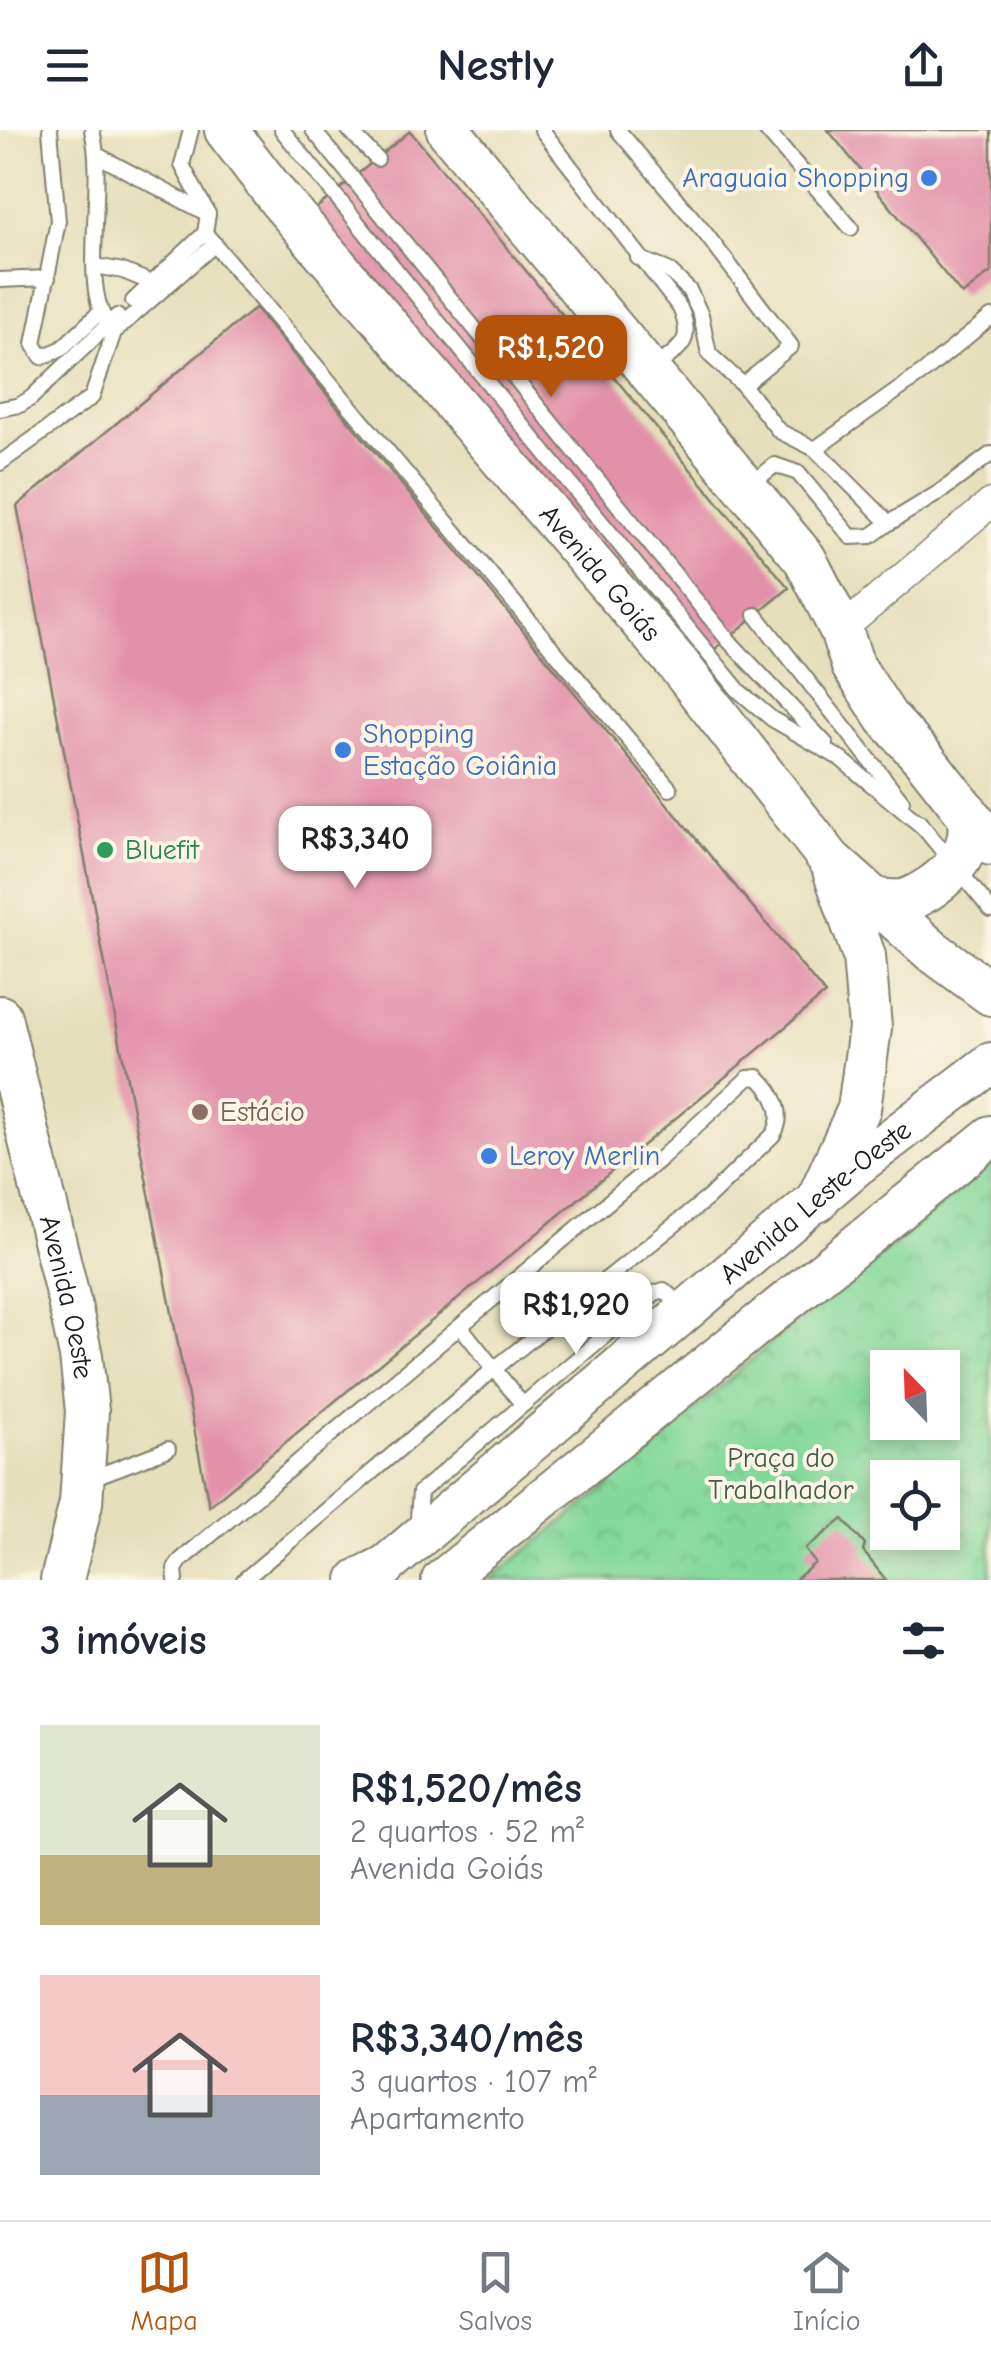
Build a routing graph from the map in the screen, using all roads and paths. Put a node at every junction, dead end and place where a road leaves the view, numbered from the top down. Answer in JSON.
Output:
{"nodes":[{"id":1,"x":50,"y":130,"type":"edge"},
{"id":2,"x":92,"y":130,"type":"edge"},
{"id":3,"x":282,"y":130,"type":"edge"},
{"id":4,"x":313,"y":130,"type":"edge"},
{"id":5,"x":349,"y":130,"type":"edge"},
{"id":6,"x":448,"y":130,"type":"edge"},
{"id":7,"x":542,"y":130,"type":"edge"},
{"id":8,"x":618,"y":130,"type":"edge"},
{"id":9,"x":766,"y":130,"type":"edge"},
{"id":10,"x":218,"y":131,"type":"edge"},
{"id":11,"x":99,"y":156,"type":"junction"},
{"id":12,"x":377,"y":158,"type":"dead end"},
{"id":13,"x":208,"y":214,"type":"junction"},
{"id":14,"x":851,"y":228,"type":"dead end"},
{"id":15,"x":210,"y":239,"type":"junction"},
{"id":16,"x":638,"y":258,"type":"junction"},
{"id":17,"x":96,"y":266,"type":"junction"},
{"id":18,"x":48,"y":278,"type":"junction"},
{"id":19,"x":0,"y":280,"type":"edge"},
{"id":20,"x":157,"y":285,"type":"junction"},
{"id":21,"x":991,"y":317,"type":"edge"},
{"id":22,"x":108,"y":323,"type":"junction"},
{"id":23,"x":649,"y":372,"type":"junction"},
{"id":24,"x":743,"y":385,"type":"junction"},
{"id":25,"x":0,"y":409,"type":"edge"},
{"id":26,"x":816,"y":450,"type":"junction"},
{"id":27,"x":991,"y":454,"type":"edge"},
{"id":28,"x":0,"y":463,"type":"edge"},
{"id":29,"x":746,"y":488,"type":"junction"},
{"id":30,"x":991,"y":503,"type":"edge"},
{"id":31,"x":889,"y":523,"type":"junction"},
{"id":32,"x":756,"y":615,"type":"dead end"},
{"id":33,"x":841,"y":630,"type":"junction"},
{"id":34,"x":841,"y":760,"type":"junction"},
{"id":35,"x":670,"y":789,"type":"dead end"},
{"id":36,"x":922,"y":827,"type":"junction"},
{"id":37,"x":971,"y":840,"type":"edge"},
{"id":38,"x":830,"y":860,"type":"junction"},
{"id":39,"x":876,"y":900,"type":"junction"},
{"id":40,"x":991,"y":910,"type":"edge"},
{"id":41,"x":991,"y":994,"type":"edge"},
{"id":42,"x":0,"y":1017,"type":"edge"},
{"id":43,"x":991,"y":1064,"type":"edge"},
{"id":44,"x":0,"y":1127,"type":"edge"},
{"id":45,"x":991,"y":1136,"type":"edge"},
{"id":46,"x":817,"y":1202,"type":"junction"},
{"id":47,"x":685,"y":1310,"type":"junction"},
{"id":48,"x":461,"y":1326,"type":"junction"},
{"id":49,"x":494,"y":1369,"type":"junction"},
{"id":50,"x":522,"y":1404,"type":"junction"},
{"id":51,"x":168,"y":1449,"type":"dead end"},
{"id":52,"x":83,"y":1481,"type":"junction"},
{"id":53,"x":417,"y":1539,"type":"junction"},
{"id":54,"x":370,"y":1576,"type":"edge"},
{"id":55,"x":39,"y":1580,"type":"edge"},
{"id":56,"x":62,"y":1580,"type":"edge"},
{"id":57,"x":176,"y":1580,"type":"edge"},
{"id":58,"x":244,"y":1580,"type":"edge"},
{"id":59,"x":442,"y":1580,"type":"edge"}],
"edges":[{"from":1,"to":18,"type":"lane"},
{"from":2,"to":11,"type":"lane"},
{"from":3,"to":34,"type":"lane"},
{"from":4,"to":34,"type":"lane"},
{"from":5,"to":12,"type":"lane"},
{"from":6,"to":23,"type":"main road"},
{"from":7,"to":16,"type":"lane"},
{"from":8,"to":24,"type":"lane"},
{"from":9,"to":14,"type":"lane"},
{"from":10,"to":13,"type":"lane"},
{"from":10,"to":38,"type":"main road","name":"Avenida Goiás"},
{"from":11,"to":13,"type":"lane"},
{"from":11,"to":17,"type":"lane"},
{"from":13,"to":15,"type":"lane"},
{"from":15,"to":20,"type":"lane"},
{"from":15,"to":35,"type":"lane"},
{"from":16,"to":23,"type":"lane"},
{"from":16,"to":24,"type":"lane"},
{"from":17,"to":20,"type":"lane"},
{"from":17,"to":22,"type":"lane"},
{"from":18,"to":19,"type":"lane"},
{"from":18,"to":22,"type":"lane"},
{"from":20,"to":22,"type":"lane"},
{"from":21,"to":26,"type":"lane"},
{"from":22,"to":25,"type":"lane"},
{"from":22,"to":28,"type":"lane"},
{"from":23,"to":29,"type":"main road"},
{"from":24,"to":26,"type":"lane"},
{"from":26,"to":31,"type":"lane"},
{"from":27,"to":31,"type":"lane"},
{"from":29,"to":31,"type":"lane"},
{"from":29,"to":33,"type":"main road"},
{"from":30,"to":33,"type":"street"},
{"from":32,"to":36,"type":"lane"},
{"from":33,"to":37,"type":"main road"},
{"from":34,"to":36,"type":"lane"},
{"from":36,"to":37,"type":"lane"},
{"from":37,"to":39,"type":"main road"},
{"from":37,"to":40,"type":"lane"},
{"from":38,"to":39,"type":"main road","name":"Avenida Goiás"},
{"from":38,"to":46,"type":"main road"},
{"from":39,"to":41,"type":"main road","name":"Avenida Goiás"},
{"from":42,"to":52,"type":"main road","name":"Avenida Oeste"},
{"from":43,"to":46,"type":"main road","name":"Avenida Leste-Oeste"},
{"from":44,"to":55,"type":"main road","name":"Avenida Oeste"},
{"from":45,"to":59,"type":"main road"},
{"from":46,"to":47,"type":"main road","name":"Avenida Leste-Oeste"},
{"from":47,"to":50,"type":"lane"},
{"from":47,"to":53,"type":"main road","name":"Avenida Leste-Oeste"},
{"from":48,"to":49,"type":"lane"},
{"from":48,"to":49,"type":"lane"},
{"from":48,"to":57,"type":"lane"},
{"from":49,"to":50,"type":"lane"},
{"from":49,"to":58,"type":"lane"},
{"from":50,"to":53,"type":"lane"},
{"from":51,"to":52,"type":"lane"},
{"from":52,"to":56,"type":"main road","name":"Avenida Oeste"},
{"from":53,"to":54,"type":"main road","name":"Avenida Leste-Oeste"}]}
